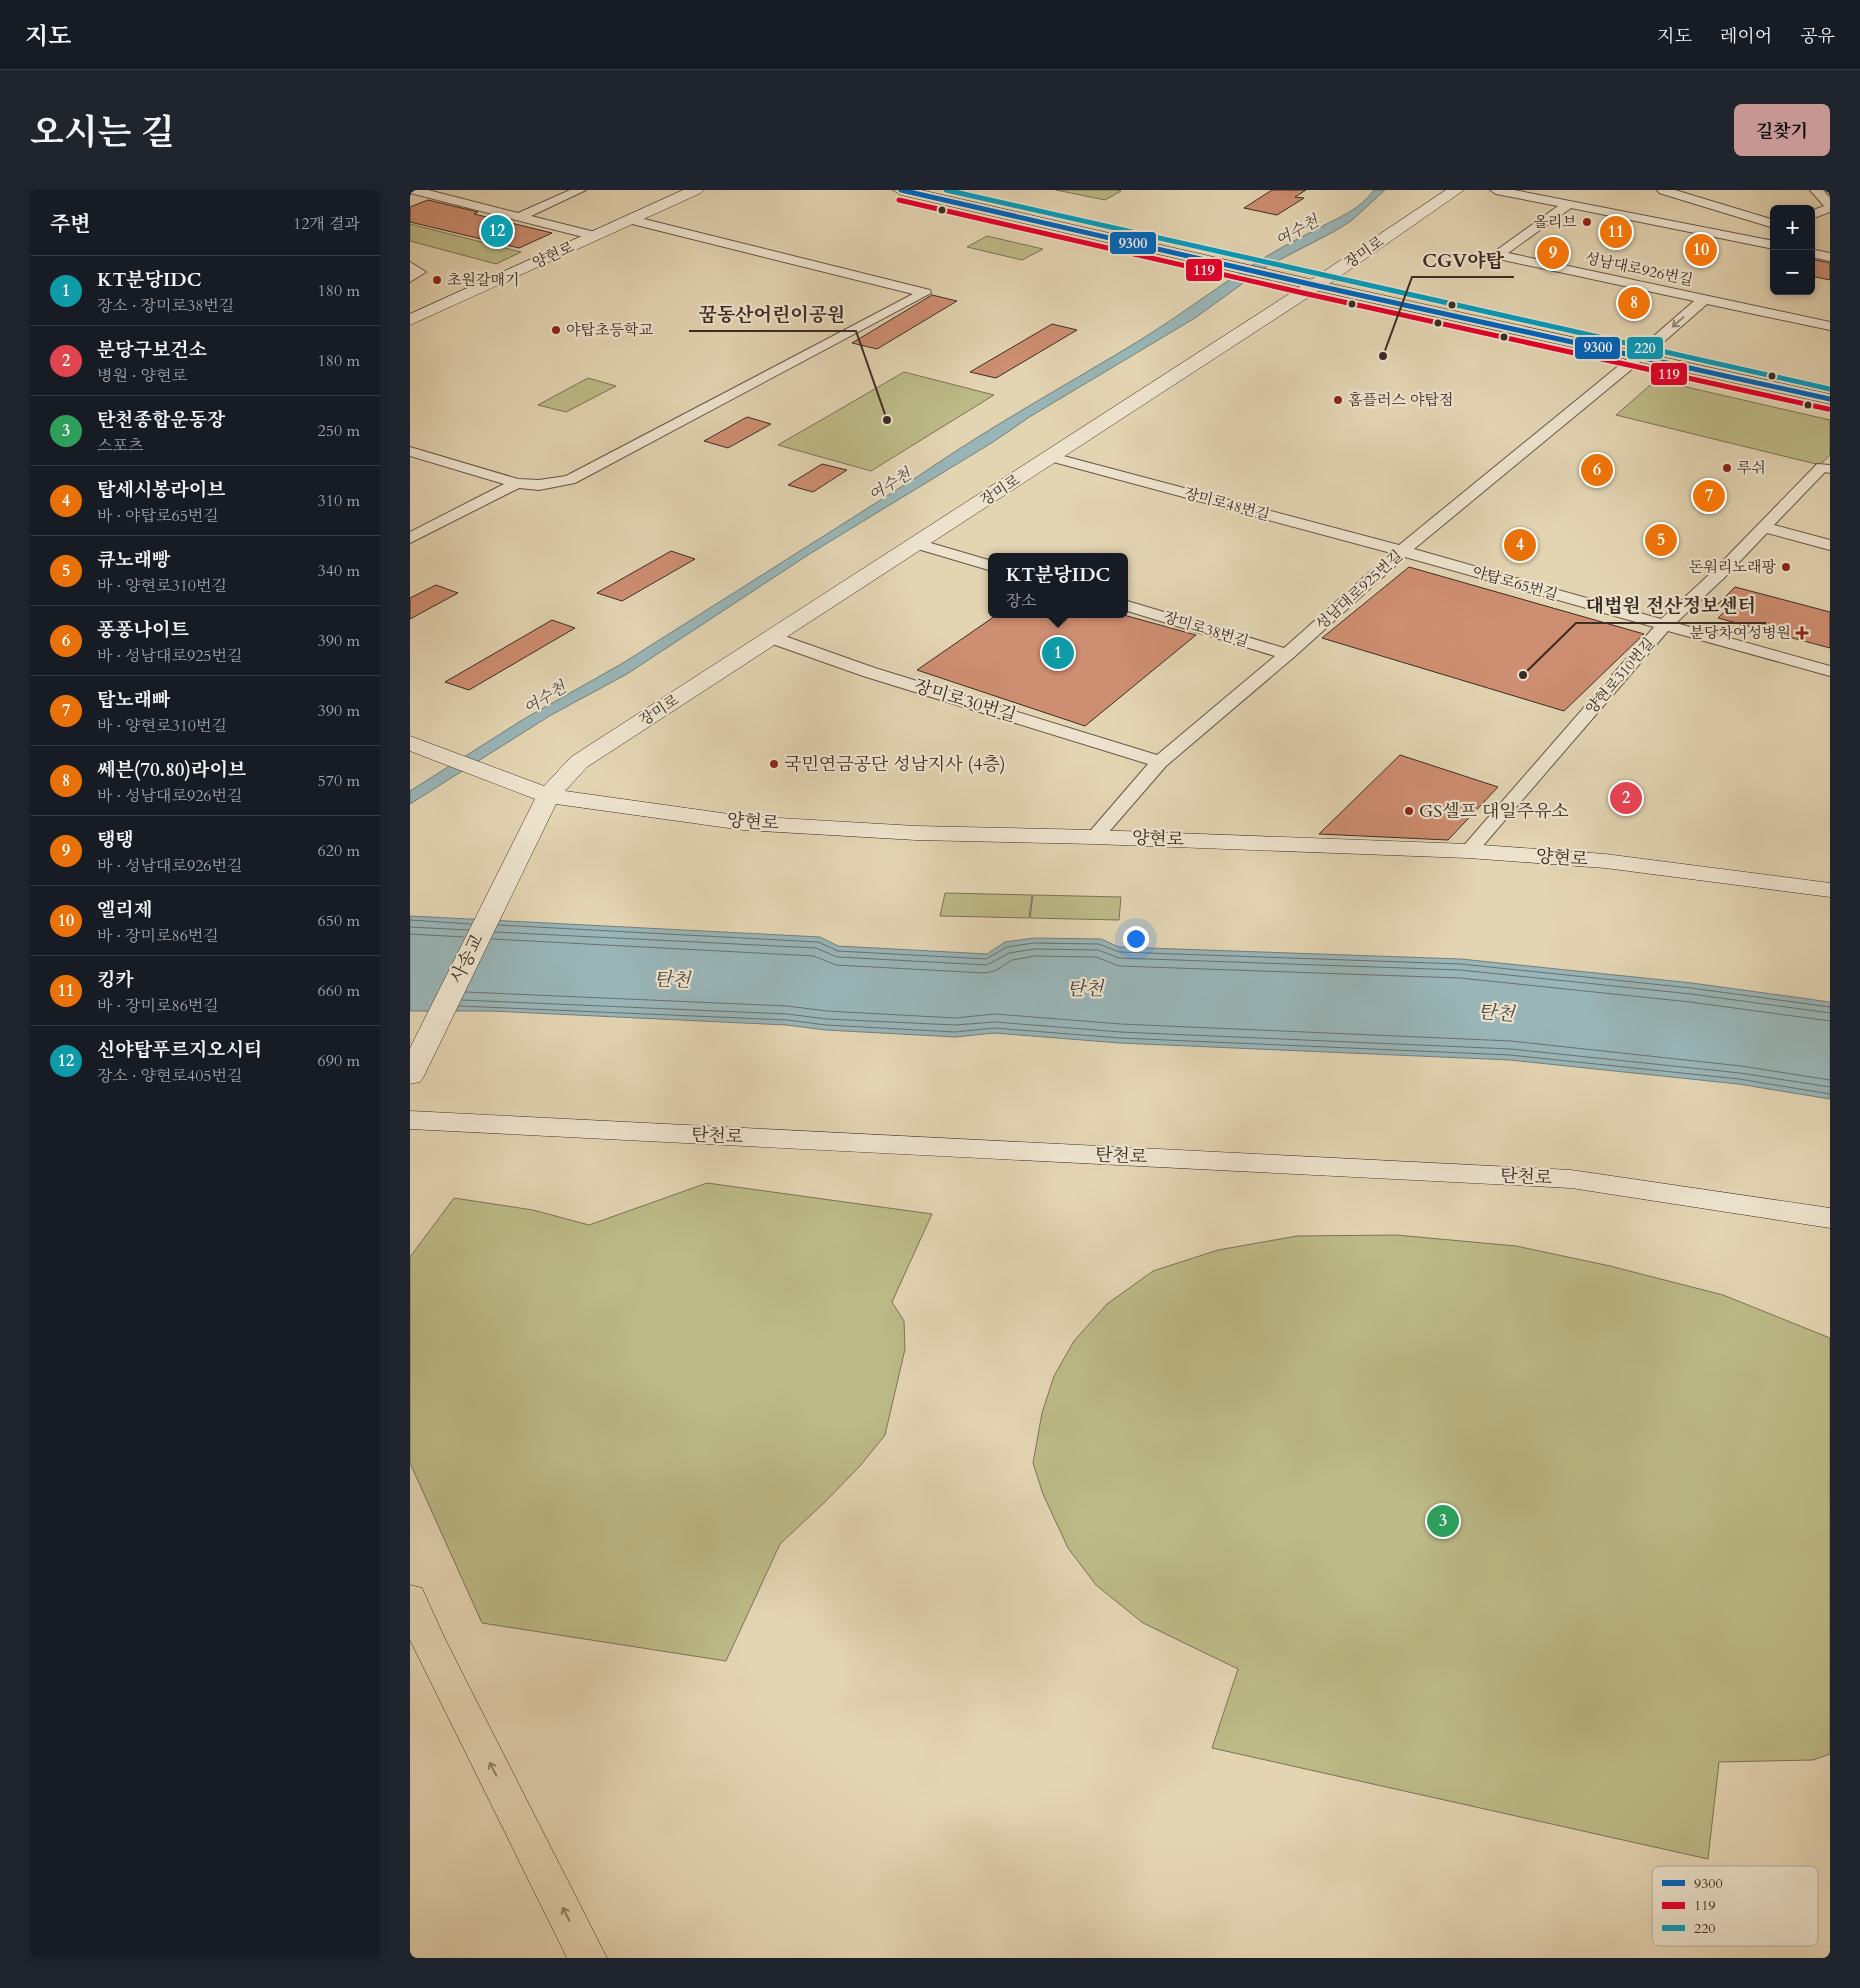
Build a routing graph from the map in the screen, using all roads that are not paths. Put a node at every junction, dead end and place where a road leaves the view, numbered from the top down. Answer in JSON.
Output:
{"nodes":[{"id":1,"x":414,"y":190,"type":"edge"},
{"id":2,"x":580,"y":190,"type":"edge"},
{"id":3,"x":696,"y":190,"type":"edge"},
{"id":4,"x":901,"y":190,"type":"edge"},
{"id":5,"x":960,"y":190,"type":"edge"},
{"id":6,"x":1456,"y":190,"type":"edge"},
{"id":7,"x":1496,"y":190,"type":"edge"},
{"id":8,"x":1663,"y":190,"type":"edge"},
{"id":9,"x":1816,"y":190,"type":"edge"},
{"id":10,"x":1569,"y":204,"type":"junction"},
{"id":11,"x":1830,"y":207,"type":"edge"},
{"id":12,"x":1815,"y":213,"type":"edge"},
{"id":13,"x":519,"y":217,"type":"junction"},
{"id":14,"x":632,"y":220,"type":"junction"},
{"id":15,"x":1770,"y":223,"type":"edge"},
{"id":16,"x":1770,"y":234,"type":"edge"},
{"id":17,"x":595,"y":236,"type":"junction"},
{"id":18,"x":1759,"y":242,"type":"junction"},
{"id":19,"x":1770,"y":244,"type":"edge"},
{"id":20,"x":1815,"y":254,"type":"edge"},
{"id":21,"x":1830,"y":257,"type":"edge"},
{"id":22,"x":410,"y":266,"type":"edge"},
{"id":23,"x":410,"y":278,"type":"edge"},
{"id":24,"x":1321,"y":281,"type":"junction"},
{"id":25,"x":1704,"y":300,"type":"junction"},
{"id":26,"x":410,"y":320,"type":"edge"},
{"id":27,"x":1830,"y":326,"type":"edge"},
{"id":28,"x":1653,"y":344,"type":"junction"},
{"id":29,"x":1638,"y":357,"type":"junction"},
{"id":30,"x":1830,"y":384,"type":"edge"},
{"id":31,"x":1830,"y":399,"type":"edge"},
{"id":32,"x":410,"y":451,"type":"edge"},
{"id":33,"x":1051,"y":457,"type":"junction"},
{"id":34,"x":1826,"y":468,"type":"edge"},
{"id":35,"x":517,"y":483,"type":"junction"},
{"id":36,"x":1763,"y":527,"type":"junction"},
{"id":37,"x":410,"y":538,"type":"edge"},
{"id":38,"x":917,"y":544,"type":"junction"},
{"id":39,"x":1830,"y":545,"type":"edge"},
{"id":40,"x":1402,"y":551,"type":"junction"},
{"id":41,"x":988,"y":565,"type":"edge"},
{"id":42,"x":1128,"y":606,"type":"edge"},
{"id":43,"x":1664,"y":625,"type":"junction"},
{"id":44,"x":770,"y":637,"type":"junction"},
{"id":45,"x":1287,"y":654,"type":"junction"},
{"id":46,"x":1830,"y":671,"type":"edge"},
{"id":47,"x":411,"y":743,"type":"edge"},
{"id":48,"x":1160,"y":762,"type":"junction"},
{"id":49,"x":548,"y":796,"type":"junction"},
{"id":50,"x":1094,"y":837,"type":"junction"},
{"id":51,"x":524,"y":842,"type":"joint"},
{"id":52,"x":1468,"y":851,"type":"junction"},
{"id":53,"x":1830,"y":890,"type":"edge"},
{"id":54,"x":410,"y":1076,"type":"edge"},
{"id":55,"x":410,"y":1120,"type":"edge"},
{"id":56,"x":1830,"y":1218,"type":"edge"},
{"id":57,"x":410,"y":1598,"type":"edge"},
{"id":58,"x":587,"y":1958,"type":"edge"}],
"edges":[{"from":1,"to":13,"type":"street"},
{"from":2,"to":13,"type":"street"},
{"from":3,"to":14,"type":"main road","name":"양현로"},
{"from":4,"to":24,"type":"main road"},
{"from":5,"to":24,"type":"main road"},
{"from":6,"to":24,"type":"main road","name":"장미로"},
{"from":7,"to":10,"type":"street"},
{"from":8,"to":15,"type":"street"},
{"from":9,"to":11,"type":"street"},
{"from":10,"to":18,"type":"street"},
{"from":10,"to":25,"type":"street","name":"성남대로926번길"},
{"from":11,"to":12,"type":"street"},
{"from":13,"to":17,"type":"street"},
{"from":14,"to":17,"type":"main road","name":"양현로"},
{"from":14,"to":35,"type":"street"},
{"from":16,"to":18,"type":"street"},
{"from":17,"to":26,"type":"main road","name":"양현로"},
{"from":18,"to":19,"type":"street"},
{"from":20,"to":21,"type":"street"},
{"from":22,"to":23,"type":"street"},
{"from":24,"to":28,"type":"main road"},
{"from":24,"to":29,"type":"main road"},
{"from":24,"to":33,"type":"main road","name":"장미로"},
{"from":25,"to":27,"type":"street"},
{"from":25,"to":28,"type":"street","name":"성남대로926번길","one_way":true},
{"from":28,"to":30,"type":"main road"},
{"from":29,"to":31,"type":"main road"},
{"from":29,"to":40,"type":"street","name":"성남대로925번길"},
{"from":32,"to":35,"type":"street"},
{"from":33,"to":38,"type":"main road","name":"장미로"},
{"from":33,"to":40,"type":"street","name":"장미로48번길"},
{"from":34,"to":36,"type":"street","name":"양현로310번길"},
{"from":35,"to":37,"type":"street"},
{"from":36,"to":39,"type":"street"},
{"from":36,"to":43,"type":"street","name":"양현로310번길"},
{"from":38,"to":41,"type":"street"},
{"from":38,"to":44,"type":"main road","name":"장미로"},
{"from":40,"to":43,"type":"street","name":"야탑로65번길"},
{"from":40,"to":45,"type":"street","name":"성남대로925번길"},
{"from":42,"to":45,"type":"street","name":"장미로38번길"},
{"from":43,"to":46,"type":"street","name":"야탑로65번길"},
{"from":43,"to":52,"type":"street","name":"양현로310번길"},
{"from":44,"to":48,"type":"street","name":"장미로30번길"},
{"from":44,"to":49,"type":"main road","name":"장미로"},
{"from":45,"to":48,"type":"street","name":"성남대로925번길"},
{"from":47,"to":49,"type":"main road","name":"양현로"},
{"from":48,"to":50,"type":"street","name":"성남대로925번길"},
{"from":49,"to":50,"type":"main road","name":"양현로"},
{"from":49,"to":51,"type":"main road","name":"장미로"},
{"from":50,"to":52,"type":"main road","name":"양현로"},
{"from":51,"to":54,"type":"main road","name":"사송교"},
{"from":52,"to":53,"type":"main road","name":"양현로"},
{"from":55,"to":56,"type":"main road","name":"탄천로"},
{"from":58,"to":57,"type":"main road","one_way":true}]}
